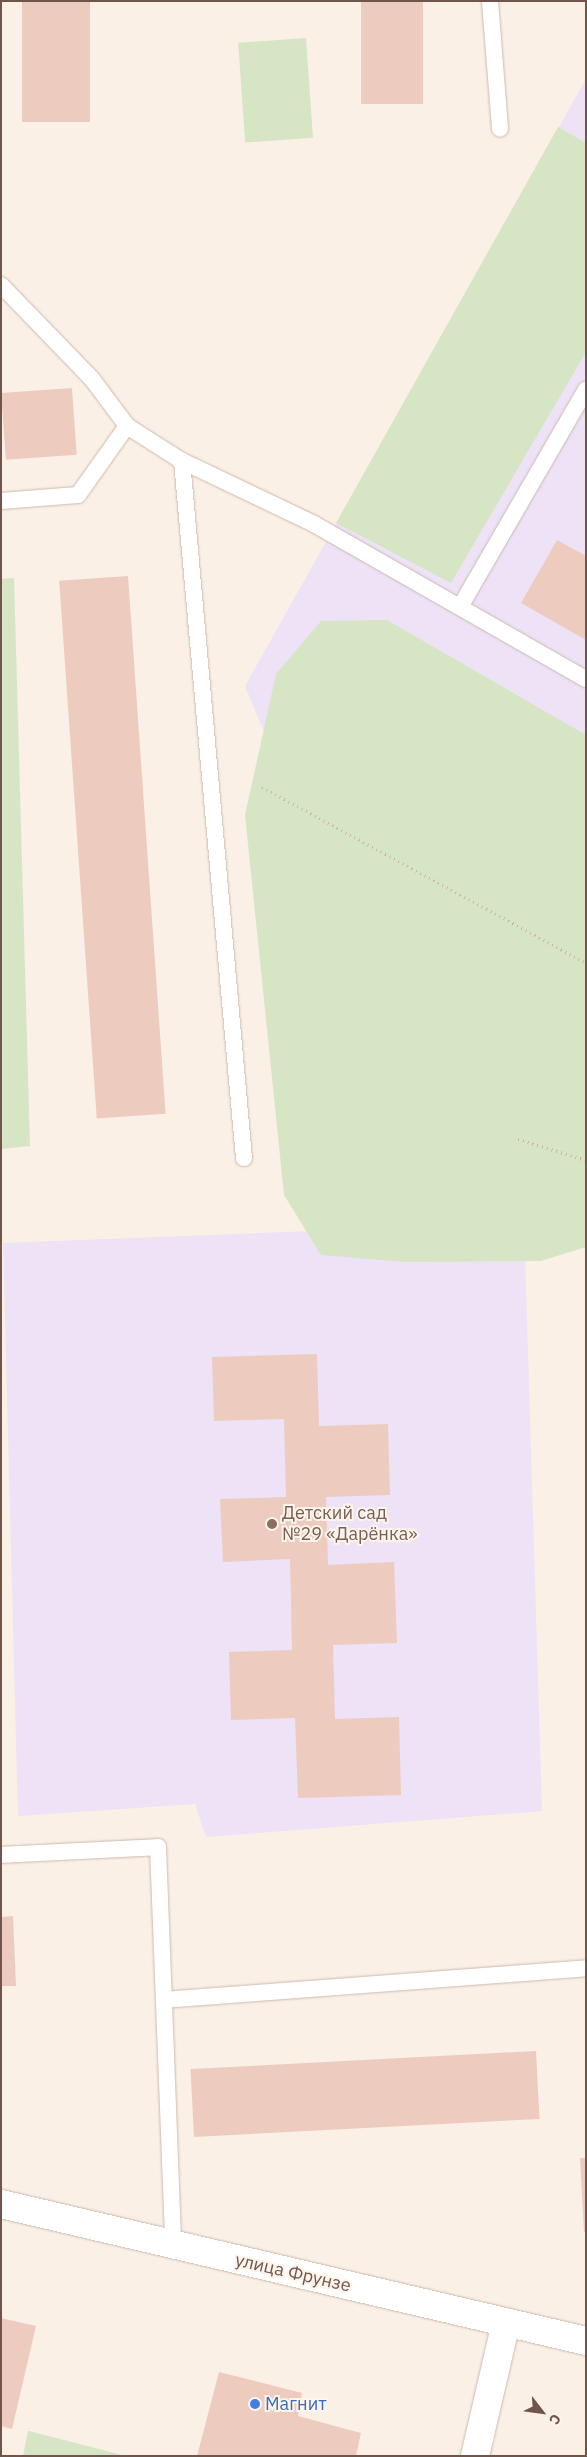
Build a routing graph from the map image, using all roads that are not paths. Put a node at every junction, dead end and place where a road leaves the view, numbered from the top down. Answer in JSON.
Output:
{"nodes":[{"id":1,"x":490,"y":1,"type":"edge"},
{"id":2,"x":500,"y":129,"type":"dead end"},
{"id":3,"x":1,"y":285,"type":"edge"},
{"id":4,"x":586,"y":390,"type":"edge"},
{"id":5,"x":127,"y":426,"type":"junction"},
{"id":6,"x":182,"y":460,"type":"junction"},
{"id":7,"x":1,"y":501,"type":"edge"},
{"id":8,"x":460,"y":607,"type":"junction"},
{"id":9,"x":586,"y":679,"type":"edge"},
{"id":10,"x":244,"y":1158,"type":"dead end"},
{"id":11,"x":1,"y":1855,"type":"edge"},
{"id":12,"x":586,"y":1968,"type":"edge"},
{"id":13,"x":164,"y":2000,"type":"junction"},
{"id":14,"x":1,"y":2204,"type":"edge"},
{"id":15,"x":172,"y":2244,"type":"junction"},
{"id":16,"x":506,"y":2324,"type":"junction"},
{"id":17,"x":586,"y":2341,"type":"edge"},
{"id":18,"x":476,"y":2456,"type":"edge"}],
"edges":[{"from":1,"to":2,"type":"lane"},
{"from":3,"to":5,"type":"lane"},
{"from":4,"to":8,"type":"lane"},
{"from":5,"to":6,"type":"lane"},
{"from":5,"to":7,"type":"lane"},
{"from":6,"to":8,"type":"lane"},
{"from":6,"to":10,"type":"lane"},
{"from":8,"to":9,"type":"lane"},
{"from":11,"to":13,"type":"lane"},
{"from":12,"to":13,"type":"lane"},
{"from":13,"to":15,"type":"lane"},
{"from":14,"to":15,"type":"street","name":"улица Фрунзе"},
{"from":15,"to":16,"type":"street","name":"улица Фрунзе"},
{"from":16,"to":17,"type":"street","name":"улица Фрунзе"},
{"from":16,"to":18,"type":"street"}]}
